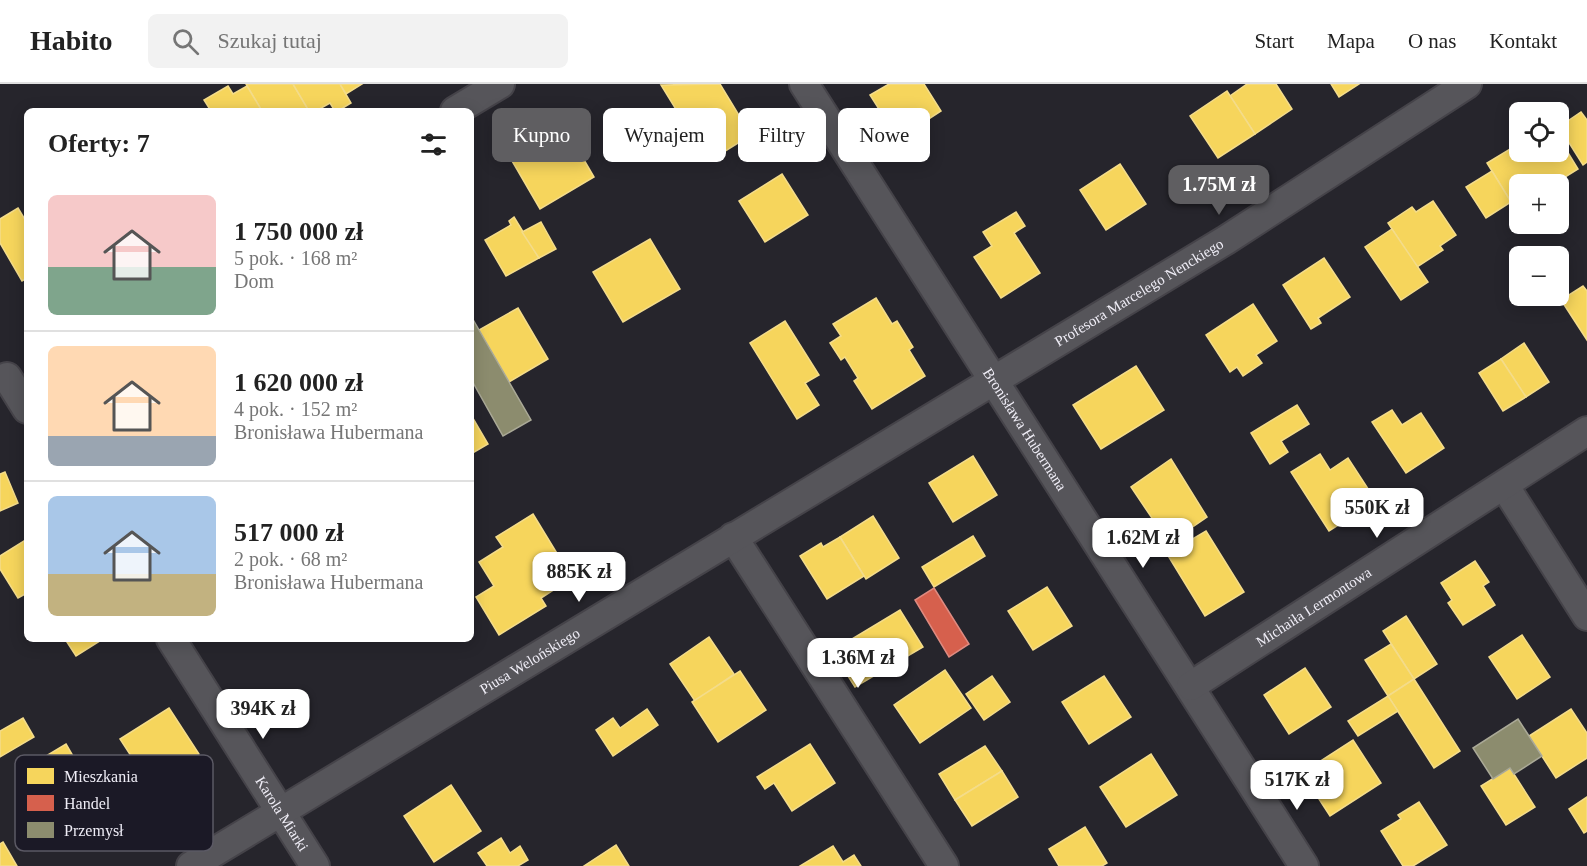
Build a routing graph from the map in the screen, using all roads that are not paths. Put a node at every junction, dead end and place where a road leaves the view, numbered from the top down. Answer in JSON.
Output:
{"nodes":[{"id":1,"x":500,"y":84,"type":"edge"},
{"id":2,"x":804,"y":84,"type":"edge"},
{"id":3,"x":1467,"y":84,"type":"edge"},
{"id":4,"x":460,"y":108,"type":"edge"},
{"id":5,"x":11,"y":374,"type":"edge"},
{"id":6,"x":993,"y":382,"type":"junction"},
{"id":7,"x":24,"y":402,"type":"edge"},
{"id":8,"x":1587,"y":431,"type":"edge"},
{"id":9,"x":1504,"y":485,"type":"junction"},
{"id":10,"x":733,"y":537,"type":"junction"},
{"id":11,"x":1587,"y":616,"type":"edge"},
{"id":12,"x":173,"y":642,"type":"edge"},
{"id":13,"x":1191,"y":686,"type":"junction"},
{"id":14,"x":280,"y":811,"type":"junction"},
{"id":15,"x":191,"y":866,"type":"edge"},
{"id":16,"x":315,"y":866,"type":"edge"},
{"id":17,"x":944,"y":866,"type":"edge"},
{"id":18,"x":1304,"y":866,"type":"edge"}],
"edges":[{"from":1,"to":4,"type":"street"},
{"from":2,"to":6,"type":"street","name":"Bronisława Hubermana"},
{"from":3,"to":6,"type":"street","name":"Profesora Marcelego Nenckiego"},
{"from":5,"to":7,"type":"street"},
{"from":6,"to":10,"type":"street","name":"Piusa Welońskiego"},
{"from":6,"to":13,"type":"street","name":"Bronisława Hubermana"},
{"from":8,"to":9,"type":"street","name":"Michaiła Lermontowa"},
{"from":9,"to":11,"type":"street"},
{"from":9,"to":13,"type":"street","name":"Michaiła Lermontowa"},
{"from":10,"to":14,"type":"street","name":"Piusa Welońskiego"},
{"from":10,"to":17,"type":"street"},
{"from":12,"to":14,"type":"street","name":"Karola Miarki"},
{"from":13,"to":18,"type":"street","name":"Bronisława Hubermana"},
{"from":14,"to":15,"type":"street","name":"Piusa Welońskiego"},
{"from":14,"to":16,"type":"street","name":"Karola Miarki"}]}
